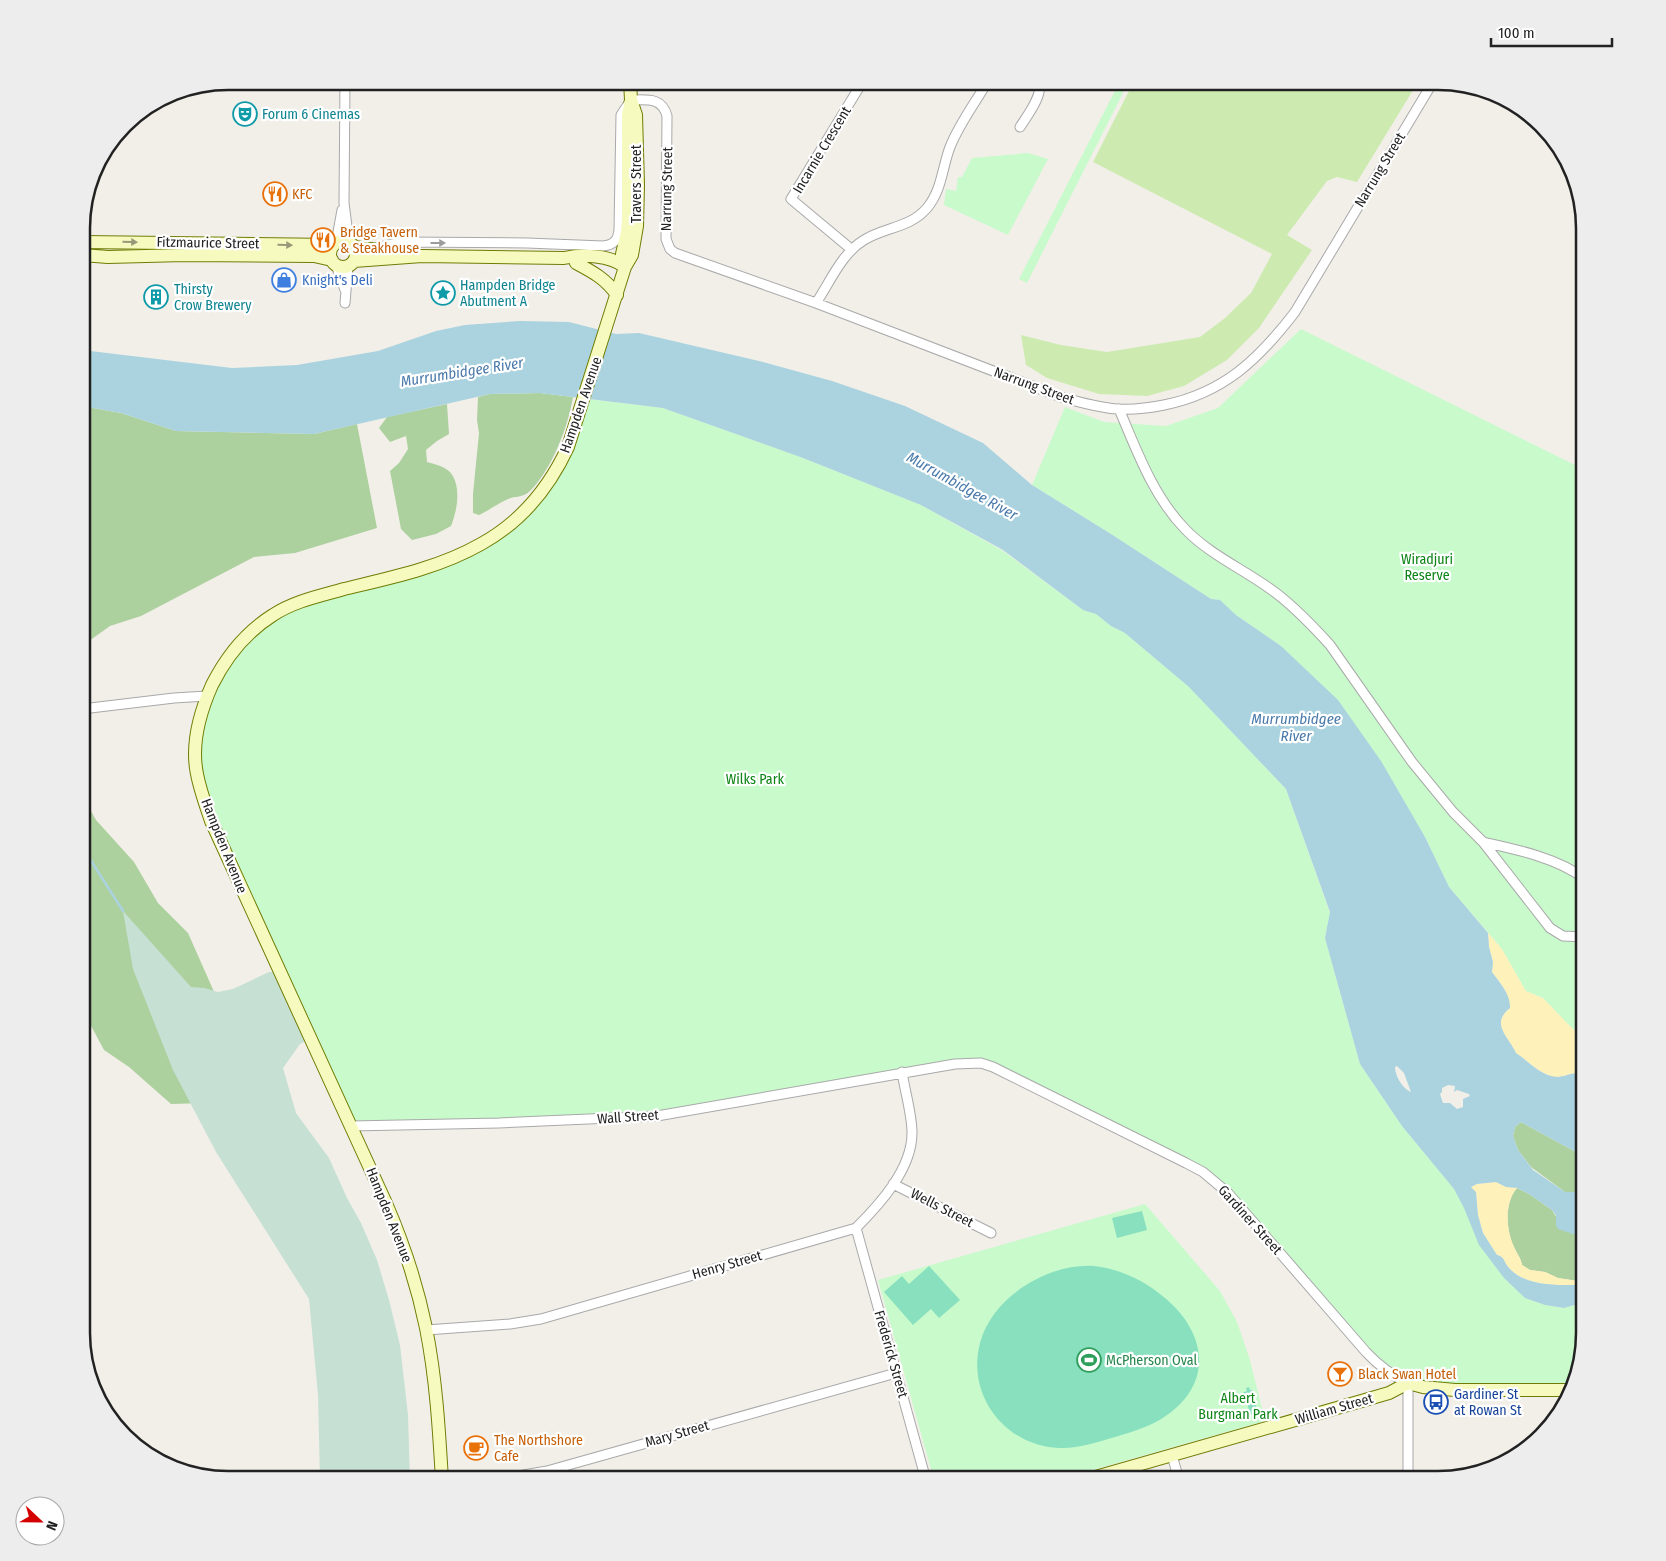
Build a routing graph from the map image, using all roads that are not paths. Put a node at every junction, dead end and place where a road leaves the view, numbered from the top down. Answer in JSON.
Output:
{"nodes":[{"id":1,"x":345,"y":90,"type":"edge"},
{"id":2,"x":630,"y":90,"type":"edge"},
{"id":3,"x":858,"y":90,"type":"edge"},
{"id":4,"x":983,"y":90,"type":"edge"},
{"id":5,"x":1040,"y":90,"type":"edge"},
{"id":6,"x":1428,"y":90,"type":"edge"},
{"id":7,"x":631,"y":100,"type":"junction"},
{"id":8,"x":1020,"y":127,"type":"dead end"},
{"id":9,"x":90,"y":243,"type":"edge"},
{"id":10,"x":343,"y":244,"type":"junction"},
{"id":11,"x":613,"y":244,"type":"joint"},
{"id":12,"x":184,"y":249,"type":"junction"},
{"id":13,"x":372,"y":249,"type":"junction"},
{"id":14,"x":851,"y":249,"type":"junction"},
{"id":15,"x":90,"y":256,"type":"edge"},
{"id":16,"x":422,"y":256,"type":"junction"},
{"id":17,"x":570,"y":261,"type":"junction"},
{"id":18,"x":343,"y":263,"type":"junction"},
{"id":19,"x":625,"y":267,"type":"junction"},
{"id":20,"x":346,"y":299,"type":"dead end"},
{"id":21,"x":615,"y":300,"type":"junction"},
{"id":22,"x":816,"y":303,"type":"junction"},
{"id":23,"x":1119,"y":409,"type":"junction"},
{"id":24,"x":207,"y":696,"type":"junction"},
{"id":25,"x":90,"y":708,"type":"edge"},
{"id":26,"x":1483,"y":842,"type":"junction"},
{"id":27,"x":1576,"y":873,"type":"edge"},
{"id":28,"x":1576,"y":937,"type":"edge"},
{"id":29,"x":902,"y":1072,"type":"junction"},
{"id":30,"x":351,"y":1126,"type":"junction"},
{"id":31,"x":893,"y":1184,"type":"junction"},
{"id":32,"x":856,"y":1228,"type":"junction"},
{"id":33,"x":991,"y":1233,"type":"dead end"},
{"id":34,"x":426,"y":1330,"type":"junction"},
{"id":35,"x":896,"y":1373,"type":"junction"},
{"id":36,"x":1408,"y":1383,"type":"junction"},
{"id":37,"x":1563,"y":1390,"type":"edge"},
{"id":38,"x":1172,"y":1455,"type":"junction"},
{"id":39,"x":441,"y":1471,"type":"edge"},
{"id":40,"x":547,"y":1471,"type":"edge"},
{"id":41,"x":923,"y":1471,"type":"edge"},
{"id":42,"x":1116,"y":1471,"type":"edge"},
{"id":43,"x":1176,"y":1471,"type":"edge"},
{"id":44,"x":1408,"y":1471,"type":"edge"}],
"edges":[{"from":1,"to":10,"type":"street"},
{"from":2,"to":7,"type":"main road","name":"Travers Street"},
{"from":3,"to":14,"type":"street","name":"Incarnie Crescent"},
{"from":4,"to":14,"type":"street"},
{"from":5,"to":8,"type":"street"},
{"from":6,"to":23,"type":"street","name":"Narrung Street"},
{"from":7,"to":11,"type":"street","name":"Travers Street"},
{"from":7,"to":19,"type":"main road","name":"Travers Street"},
{"from":7,"to":22,"type":"street","name":"Narrung Street"},
{"from":9,"to":12,"type":"main road","name":"Fitzmaurice Street","one_way":true},
{"from":12,"to":10,"type":"main road","name":"Fitzmaurice Street","one_way":true},
{"from":10,"to":13,"type":"main road","name":"Fitzmaurice Street"},
{"from":10,"to":18,"type":"main road"},
{"from":10,"to":18,"type":"main road"},
{"from":13,"to":11,"type":"street","name":"Fitzmaurice Street","one_way":true},
{"from":12,"to":15,"type":"main road","name":"Fitzmaurice Street"},
{"from":12,"to":18,"type":"main road","name":"Fitzmaurice Street"},
{"from":13,"to":16,"type":"main road","name":"Fitzmaurice Street"},
{"from":14,"to":22,"type":"street"},
{"from":16,"to":17,"type":"main road","name":"Fitzmaurice Street"},
{"from":16,"to":18,"type":"main road","name":"Fitzmaurice Street"},
{"from":17,"to":19,"type":"main road","name":"Fitzmaurice Street"},
{"from":17,"to":21,"type":"main road"},
{"from":18,"to":20,"type":"street"},
{"from":19,"to":21,"type":"main road","name":"Travers Street"},
{"from":21,"to":24,"type":"main road","name":"Hampden Avenue"},
{"from":22,"to":23,"type":"street","name":"Narrung Street"},
{"from":23,"to":26,"type":"street"},
{"from":24,"to":25,"type":"street"},
{"from":24,"to":30,"type":"main road","name":"Hampden Avenue"},
{"from":26,"to":27,"type":"street"},
{"from":26,"to":28,"type":"street"},
{"from":29,"to":30,"type":"street","name":"Wall Street"},
{"from":29,"to":31,"type":"street","name":"Henry Street"},
{"from":29,"to":36,"type":"street","name":"Gardiner Street"},
{"from":30,"to":34,"type":"main road","name":"Hampden Avenue"},
{"from":31,"to":32,"type":"street","name":"Henry Street"},
{"from":31,"to":33,"type":"street","name":"Wells Street"},
{"from":32,"to":34,"type":"street","name":"Henry Street"},
{"from":32,"to":35,"type":"street","name":"Frederick Street"},
{"from":34,"to":39,"type":"main road","name":"Hampden Avenue"},
{"from":35,"to":40,"type":"street","name":"Mary Street"},
{"from":35,"to":41,"type":"street","name":"Frederick Street"},
{"from":36,"to":37,"type":"main road","name":"Gardiner Street"},
{"from":36,"to":38,"type":"main road","name":"William Street"},
{"from":36,"to":44,"type":"street"},
{"from":38,"to":42,"type":"main road","name":"William Street"},
{"from":38,"to":43,"type":"street"}]}
